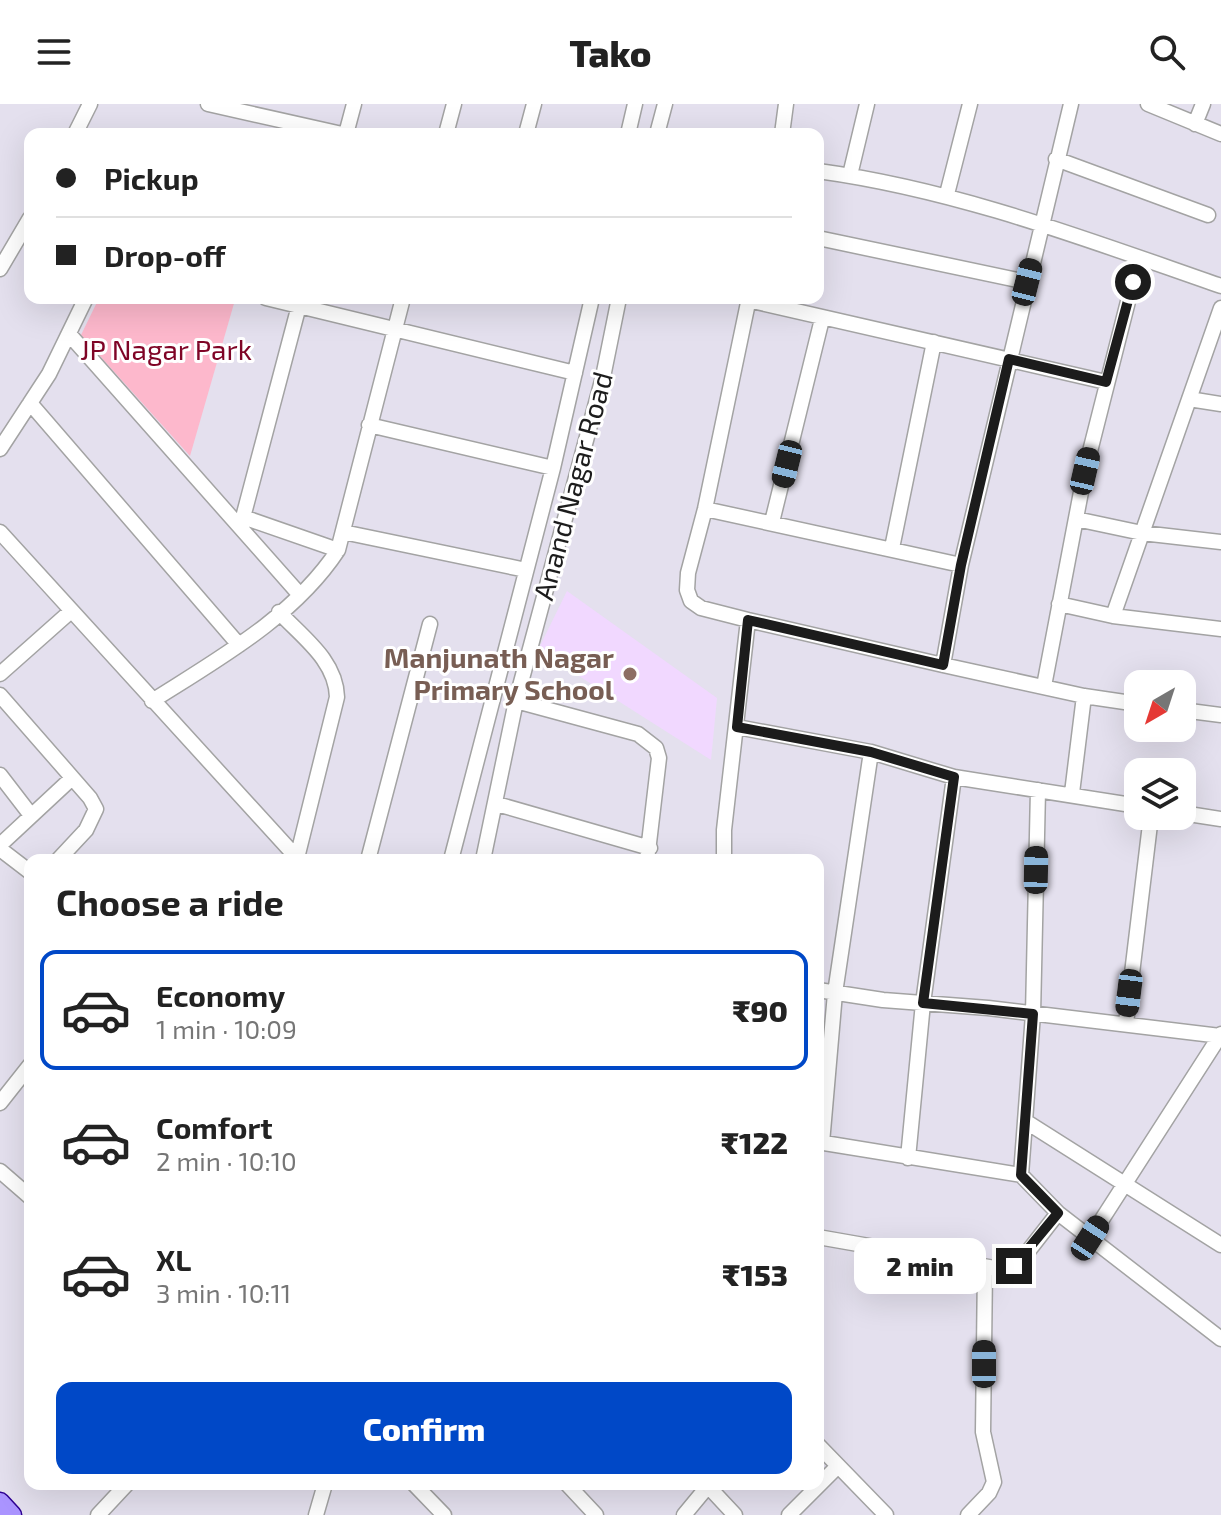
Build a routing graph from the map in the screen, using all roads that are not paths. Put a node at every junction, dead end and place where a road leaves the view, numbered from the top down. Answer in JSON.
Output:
{"nodes":[{"id":1,"x":90,"y":104,"type":"edge"},
{"id":2,"x":208,"y":104,"type":"edge"},
{"id":3,"x":354,"y":104,"type":"edge"},
{"id":4,"x":454,"y":104,"type":"edge"},
{"id":5,"x":534,"y":104,"type":"edge"},
{"id":6,"x":635,"y":104,"type":"edge"},
{"id":7,"x":665,"y":104,"type":"edge"},
{"id":8,"x":786,"y":104,"type":"edge"},
{"id":9,"x":867,"y":104,"type":"edge"},
{"id":10,"x":1071,"y":104,"type":"edge"},
{"id":11,"x":1148,"y":104,"type":"edge"},
{"id":12,"x":1203,"y":104,"type":"edge"},
{"id":13,"x":967,"y":105,"type":"edge"},
{"id":14,"x":261,"y":110,"type":"edge"},
{"id":15,"x":1195,"y":124,"type":"junction"},
{"id":16,"x":78,"y":128,"type":"edge"},
{"id":17,"x":323,"y":128,"type":"edge"},
{"id":18,"x":346,"y":128,"type":"edge"},
{"id":19,"x":448,"y":128,"type":"edge"},
{"id":20,"x":528,"y":128,"type":"edge"},
{"id":21,"x":629,"y":128,"type":"edge"},
{"id":22,"x":659,"y":128,"type":"edge"},
{"id":23,"x":783,"y":128,"type":"edge"},
{"id":24,"x":1221,"y":134,"type":"edge"},
{"id":25,"x":1056,"y":159,"type":"junction"},
{"id":26,"x":824,"y":172,"type":"edge"},
{"id":27,"x":850,"y":175,"type":"junction"},
{"id":28,"x":947,"y":194,"type":"junction"},
{"id":29,"x":1208,"y":215,"type":"dead end"},
{"id":30,"x":1042,"y":223,"type":"junction"},
{"id":31,"x":24,"y":238,"type":"edge"},
{"id":32,"x":824,"y":239,"type":"edge"},
{"id":33,"x":1139,"y":258,"type":"junction"},
{"id":34,"x":0,"y":269,"type":"edge"},
{"id":35,"x":1027,"y":282,"type":"junction"},
{"id":36,"x":1221,"y":286,"type":"edge"},
{"id":37,"x":83,"y":304,"type":"edge"},
{"id":38,"x":300,"y":304,"type":"edge"},
{"id":39,"x":303,"y":304,"type":"edge"},
{"id":40,"x":401,"y":304,"type":"edge"},
{"id":41,"x":591,"y":304,"type":"edge"},
{"id":42,"x":618,"y":304,"type":"edge"},
{"id":43,"x":747,"y":304,"type":"edge"},
{"id":44,"x":766,"y":304,"type":"edge"},
{"id":45,"x":1221,"y":308,"type":"edge"},
{"id":46,"x":822,"y":319,"type":"junction"},
{"id":47,"x":394,"y":332,"type":"junction"},
{"id":48,"x":69,"y":334,"type":"junction"},
{"id":49,"x":934,"y":342,"type":"junction"},
{"id":50,"x":1009,"y":359,"type":"junction"},
{"id":51,"x":575,"y":373,"type":"junction"},
{"id":52,"x":1106,"y":382,"type":"junction"},
{"id":53,"x":1189,"y":399,"type":"junction"},
{"id":54,"x":30,"y":403,"type":"junction"},
{"id":55,"x":1221,"y":404,"type":"edge"},
{"id":56,"x":369,"y":425,"type":"junction"},
{"id":57,"x":0,"y":449,"type":"edge"},
{"id":58,"x":553,"y":468,"type":"junction"},
{"id":59,"x":705,"y":509,"type":"junction"},
{"id":60,"x":1076,"y":519,"type":"junction"},
{"id":61,"x":242,"y":521,"type":"junction"},
{"id":62,"x":772,"y":522,"type":"junction"},
{"id":63,"x":0,"y":532,"type":"edge"},
{"id":64,"x":343,"y":532,"type":"junction"},
{"id":65,"x":1142,"y":533,"type":"junction"},
{"id":66,"x":1221,"y":542,"type":"edge"},
{"id":67,"x":892,"y":548,"type":"junction"},
{"id":68,"x":338,"y":550,"type":"junction"},
{"id":69,"x":961,"y":565,"type":"junction"},
{"id":70,"x":526,"y":570,"type":"junction"},
{"id":71,"x":300,"y":595,"type":"junction"},
{"id":72,"x":1059,"y":604,"type":"junction"},
{"id":73,"x":71,"y":611,"type":"junction"},
{"id":74,"x":279,"y":612,"type":"junction"},
{"id":75,"x":1113,"y":616,"type":"junction"},
{"id":76,"x":748,"y":620,"type":"junction"},
{"id":77,"x":430,"y":624,"type":"dead end"},
{"id":78,"x":1221,"y":629,"type":"edge"},
{"id":79,"x":239,"y":645,"type":"junction"},
{"id":80,"x":943,"y":665,"type":"junction"},
{"id":81,"x":0,"y":674,"type":"edge"},
{"id":82,"x":1044,"y":686,"type":"junction"},
{"id":83,"x":0,"y":695,"type":"edge"},
{"id":84,"x":1084,"y":696,"type":"junction"},
{"id":85,"x":152,"y":701,"type":"junction"},
{"id":86,"x":516,"y":701,"type":"junction"},
{"id":87,"x":1124,"y":702,"type":"edge"},
{"id":88,"x":1196,"y":712,"type":"edge"},
{"id":89,"x":1221,"y":715,"type":"edge"},
{"id":90,"x":737,"y":727,"type":"junction"},
{"id":91,"x":871,"y":752,"type":"junction"},
{"id":92,"x":0,"y":775,"type":"edge"},
{"id":93,"x":954,"y":777,"type":"junction"},
{"id":94,"x":72,"y":778,"type":"junction"},
{"id":95,"x":1038,"y":790,"type":"junction"},
{"id":96,"x":1072,"y":793,"type":"junction"},
{"id":97,"x":1124,"y":803,"type":"edge"},
{"id":98,"x":497,"y":804,"type":"junction"},
{"id":99,"x":30,"y":814,"type":"junction"},
{"id":100,"x":1196,"y":815,"type":"edge"},
{"id":101,"x":1221,"y":819,"type":"edge"},
{"id":102,"x":1149,"y":830,"type":"edge"},
{"id":103,"x":0,"y":847,"type":"edge"},
{"id":104,"x":63,"y":854,"type":"edge"},
{"id":105,"x":293,"y":854,"type":"edge"},
{"id":106,"x":299,"y":854,"type":"edge"},
{"id":107,"x":370,"y":854,"type":"edge"},
{"id":108,"x":453,"y":854,"type":"edge"},
{"id":109,"x":484,"y":854,"type":"edge"},
{"id":110,"x":648,"y":854,"type":"edge"},
{"id":111,"x":724,"y":854,"type":"edge"},
{"id":112,"x":24,"y":867,"type":"edge"},
{"id":113,"x":824,"y":991,"type":"edge"},
{"id":114,"x":835,"y":993,"type":"junction"},
{"id":115,"x":923,"y":1003,"type":"junction"},
{"id":116,"x":1033,"y":1014,"type":"junction"},
{"id":117,"x":1126,"y":1023,"type":"junction"},
{"id":118,"x":1221,"y":1035,"type":"edge"},
{"id":119,"x":824,"y":1056,"type":"edge"},
{"id":120,"x":24,"y":1073,"type":"edge"},
{"id":121,"x":0,"y":1103,"type":"edge"},
{"id":122,"x":1025,"y":1121,"type":"junction"},
{"id":123,"x":824,"y":1144,"type":"edge"},
{"id":124,"x":908,"y":1158,"type":"junction"},
{"id":125,"x":0,"y":1171,"type":"edge"},
{"id":126,"x":1021,"y":1175,"type":"junction"},
{"id":127,"x":1126,"y":1183,"type":"junction"},
{"id":128,"x":24,"y":1192,"type":"edge"},
{"id":129,"x":1058,"y":1213,"type":"junction"},
{"id":130,"x":824,"y":1238,"type":"edge"},
{"id":131,"x":1090,"y":1238,"type":"junction"},
{"id":132,"x":1221,"y":1245,"type":"edge"},
{"id":133,"x":985,"y":1267,"type":"junction"},
{"id":134,"x":1221,"y":1339,"type":"edge"},
{"id":135,"x":824,"y":1451,"type":"edge"},
{"id":136,"x":838,"y":1466,"type":"junction"},
{"id":137,"x":824,"y":1480,"type":"edge"},
{"id":138,"x":121,"y":1490,"type":"edge"},
{"id":139,"x":422,"y":1490,"type":"edge"},
{"id":140,"x":573,"y":1490,"type":"edge"},
{"id":141,"x":703,"y":1490,"type":"edge"},
{"id":142,"x":712,"y":1490,"type":"edge"},
{"id":143,"x":814,"y":1490,"type":"edge"},
{"id":144,"x":323,"y":1491,"type":"edge"},
{"id":145,"x":0,"y":1502,"type":"edge"},
{"id":146,"x":437,"y":1512,"type":"edge"},
{"id":147,"x":12,"y":1515,"type":"edge"},
{"id":148,"x":98,"y":1515,"type":"edge"},
{"id":149,"x":316,"y":1515,"type":"edge"},
{"id":150,"x":596,"y":1515,"type":"edge"},
{"id":151,"x":684,"y":1515,"type":"edge"},
{"id":152,"x":735,"y":1515,"type":"edge"},
{"id":153,"x":789,"y":1515,"type":"edge"},
{"id":154,"x":886,"y":1515,"type":"edge"},
{"id":155,"x":968,"y":1515,"type":"edge"}],
"edges":[{"from":1,"to":16,"type":"street"},
{"from":2,"to":14,"type":"street"},
{"from":3,"to":18,"type":"street"},
{"from":4,"to":19,"type":"street"},
{"from":5,"to":20,"type":"street"},
{"from":6,"to":21,"type":"street"},
{"from":7,"to":22,"type":"street"},
{"from":8,"to":23,"type":"street"},
{"from":9,"to":27,"type":"street"},
{"from":10,"to":25,"type":"street"},
{"from":11,"to":15,"type":"street"},
{"from":12,"to":15,"type":"street"},
{"from":13,"to":28,"type":"street"},
{"from":14,"to":17,"type":"street"},
{"from":15,"to":24,"type":"street"},
{"from":25,"to":29,"type":"street"},
{"from":25,"to":30,"type":"street"},
{"from":26,"to":27,"type":"street"},
{"from":27,"to":28,"type":"street"},
{"from":28,"to":30,"type":"street"},
{"from":30,"to":33,"type":"street"},
{"from":30,"to":35,"type":"street"},
{"from":31,"to":34,"type":"street"},
{"from":32,"to":35,"type":"street"},
{"from":33,"to":36,"type":"street"},
{"from":33,"to":52,"type":"street"},
{"from":35,"to":50,"type":"street"},
{"from":37,"to":48,"type":"street"},
{"from":38,"to":61,"type":"street"},
{"from":39,"to":47,"type":"street"},
{"from":40,"to":47,"type":"street"},
{"from":41,"to":51,"type":"street"},
{"from":42,"to":86,"type":"street","name":"Anand Nagar Road"},
{"from":43,"to":59,"type":"street"},
{"from":44,"to":46,"type":"street"},
{"from":45,"to":53,"type":"street"},
{"from":46,"to":49,"type":"street"},
{"from":46,"to":62,"type":"street"},
{"from":47,"to":51,"type":"street"},
{"from":47,"to":56,"type":"street"},
{"from":48,"to":54,"type":"street"},
{"from":48,"to":61,"type":"street"},
{"from":49,"to":50,"type":"street"},
{"from":49,"to":67,"type":"street"},
{"from":50,"to":52,"type":"street"},
{"from":50,"to":69,"type":"street"},
{"from":51,"to":58,"type":"street"},
{"from":52,"to":60,"type":"street"},
{"from":53,"to":55,"type":"street"},
{"from":53,"to":65,"type":"street"},
{"from":54,"to":57,"type":"street"},
{"from":54,"to":79,"type":"street"},
{"from":56,"to":58,"type":"street"},
{"from":56,"to":64,"type":"street"},
{"from":58,"to":70,"type":"street"},
{"from":59,"to":62,"type":"street"},
{"from":59,"to":76,"type":"street"},
{"from":60,"to":65,"type":"street"},
{"from":60,"to":72,"type":"street"},
{"from":61,"to":68,"type":"street"},
{"from":61,"to":71,"type":"street"},
{"from":62,"to":67,"type":"street"},
{"from":63,"to":73,"type":"street"},
{"from":64,"to":68,"type":"street"},
{"from":64,"to":70,"type":"street"},
{"from":65,"to":66,"type":"street"},
{"from":65,"to":75,"type":"street"},
{"from":67,"to":69,"type":"street"},
{"from":68,"to":71,"type":"street"},
{"from":69,"to":80,"type":"street"},
{"from":70,"to":108,"type":"street"},
{"from":71,"to":74,"type":"street"},
{"from":72,"to":75,"type":"street"},
{"from":72,"to":82,"type":"street"},
{"from":73,"to":81,"type":"street"},
{"from":73,"to":85,"type":"street"},
{"from":74,"to":79,"type":"street"},
{"from":74,"to":106,"type":"street"},
{"from":75,"to":78,"type":"street"},
{"from":76,"to":80,"type":"street"},
{"from":76,"to":90,"type":"street"},
{"from":77,"to":107,"type":"street"},
{"from":79,"to":85,"type":"street"},
{"from":80,"to":82,"type":"street"},
{"from":82,"to":84,"type":"street"},
{"from":83,"to":94,"type":"street"},
{"from":84,"to":87,"type":"street"},
{"from":84,"to":96,"type":"street"},
{"from":85,"to":105,"type":"street"},
{"from":86,"to":98,"type":"street","name":"Anand Nagar Road"},
{"from":86,"to":110,"type":"street"},
{"from":88,"to":89,"type":"street"},
{"from":90,"to":91,"type":"street"},
{"from":90,"to":111,"type":"street"},
{"from":91,"to":93,"type":"street"},
{"from":91,"to":114,"type":"street"},
{"from":92,"to":99,"type":"street"},
{"from":93,"to":95,"type":"street"},
{"from":93,"to":115,"type":"street"},
{"from":94,"to":99,"type":"street"},
{"from":94,"to":104,"type":"street"},
{"from":95,"to":96,"type":"street"},
{"from":95,"to":116,"type":"street"},
{"from":96,"to":97,"type":"street"},
{"from":98,"to":109,"type":"street","name":"Anand Nagar Road"},
{"from":98,"to":110,"type":"street"},
{"from":99,"to":103,"type":"street"},
{"from":100,"to":101,"type":"street"},
{"from":102,"to":117,"type":"street"},
{"from":103,"to":112,"type":"street"},
{"from":113,"to":114,"type":"street"},
{"from":114,"to":115,"type":"street"},
{"from":114,"to":119,"type":"street"},
{"from":115,"to":116,"type":"street"},
{"from":115,"to":124,"type":"street"},
{"from":116,"to":117,"type":"street"},
{"from":116,"to":122,"type":"street"},
{"from":117,"to":118,"type":"street"},
{"from":118,"to":127,"type":"street"},
{"from":120,"to":121,"type":"street"},
{"from":122,"to":126,"type":"street"},
{"from":122,"to":127,"type":"street"},
{"from":123,"to":124,"type":"street"},
{"from":124,"to":126,"type":"street"},
{"from":125,"to":128,"type":"street"},
{"from":126,"to":129,"type":"street"},
{"from":127,"to":131,"type":"street"},
{"from":127,"to":132,"type":"street"},
{"from":129,"to":131,"type":"street"},
{"from":129,"to":133,"type":"street"},
{"from":130,"to":133,"type":"street"},
{"from":131,"to":134,"type":"street"},
{"from":133,"to":155,"type":"street"},
{"from":135,"to":136,"type":"street"},
{"from":136,"to":137,"type":"street"},
{"from":136,"to":154,"type":"street"},
{"from":138,"to":148,"type":"street"},
{"from":139,"to":146,"type":"street"},
{"from":140,"to":150,"type":"street"},
{"from":141,"to":151,"type":"street"},
{"from":142,"to":152,"type":"street"},
{"from":143,"to":153,"type":"street"},
{"from":144,"to":149,"type":"street"},
{"from":145,"to":147,"type":"main road"}]}
